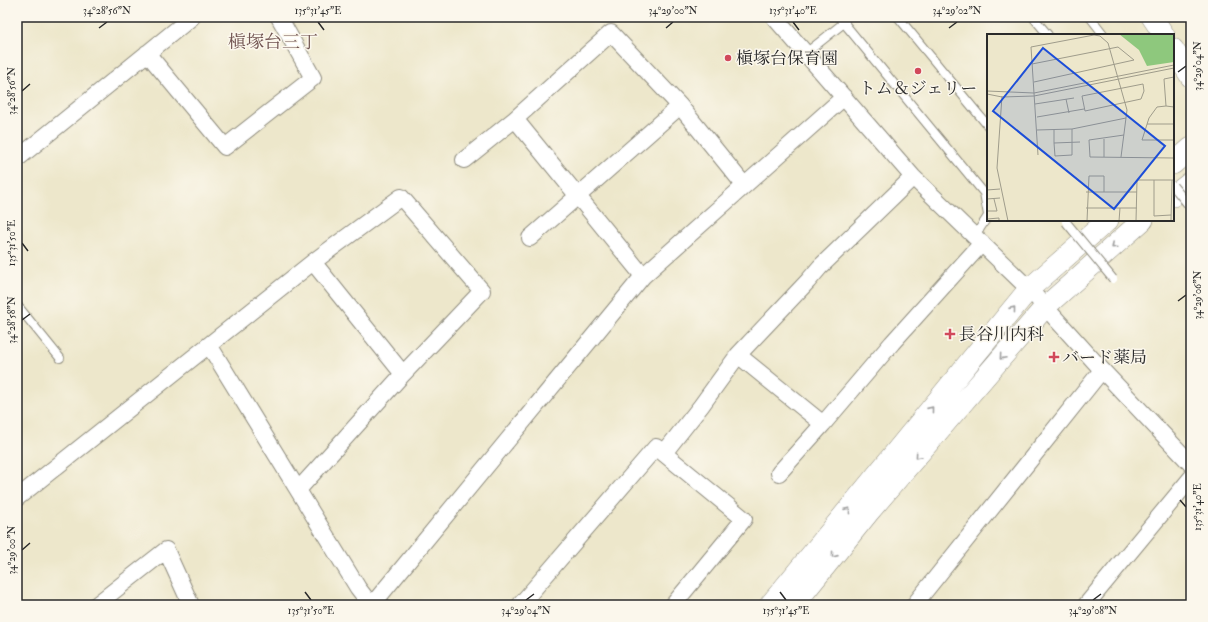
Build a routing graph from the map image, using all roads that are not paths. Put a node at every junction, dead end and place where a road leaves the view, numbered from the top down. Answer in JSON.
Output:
{"nodes":[{"id":1,"x":192,"y":17,"type":"edge"},
{"id":2,"x":280,"y":17,"type":"edge"},
{"id":3,"x":774,"y":17,"type":"edge"},
{"id":4,"x":898,"y":17,"type":"edge"},
{"id":5,"x":1033,"y":17,"type":"edge"},
{"id":6,"x":1090,"y":17,"type":"edge"},
{"id":7,"x":1152,"y":17,"type":"edge"},
{"id":8,"x":842,"y":20,"type":"edge"},
{"id":9,"x":1047,"y":34,"type":"edge"},
{"id":10,"x":1103,"y":34,"type":"edge"},
{"id":11,"x":1163,"y":34,"type":"edge"},
{"id":12,"x":148,"y":53,"type":"junction"},
{"id":13,"x":806,"y":53,"type":"junction"},
{"id":14,"x":1174,"y":54,"type":"edge"},
{"id":15,"x":1191,"y":77,"type":"edge"},
{"id":16,"x":844,"y":97,"type":"junction"},
{"id":17,"x":680,"y":106,"type":"junction"},
{"id":18,"x":515,"y":119,"type":"junction"},
{"id":19,"x":987,"y":125,"type":"edge"},
{"id":20,"x":1191,"y":148,"type":"edge"},
{"id":21,"x":17,"y":159,"type":"edge"},
{"id":22,"x":464,"y":160,"type":"dead end"},
{"id":23,"x":1174,"y":163,"type":"edge"},
{"id":24,"x":913,"y":177,"type":"junction"},
{"id":25,"x":1191,"y":182,"type":"edge"},
{"id":26,"x":744,"y":185,"type":"junction"},
{"id":27,"x":1174,"y":187,"type":"edge"},
{"id":28,"x":1174,"y":195,"type":"edge"},
{"id":29,"x":578,"y":196,"type":"junction"},
{"id":30,"x":1191,"y":208,"type":"edge"},
{"id":31,"x":987,"y":210,"type":"edge"},
{"id":32,"x":987,"y":219,"type":"edge"},
{"id":33,"x":1066,"y":221,"type":"edge"},
{"id":34,"x":1107,"y":221,"type":"edge"},
{"id":35,"x":1142,"y":221,"type":"edge"},
{"id":36,"x":530,"y":238,"type":"dead end"},
{"id":37,"x":979,"y":240,"type":"junction"},
{"id":38,"x":313,"y":262,"type":"junction"},
{"id":39,"x":643,"y":276,"type":"junction"},
{"id":40,"x":1113,"y":279,"type":"dead end"},
{"id":41,"x":1029,"y":289,"type":"junction"},
{"id":42,"x":17,"y":305,"type":"edge"},
{"id":43,"x":1045,"y":307,"type":"junction"},
{"id":44,"x":209,"y":345,"type":"junction"},
{"id":45,"x":738,"y":355,"type":"junction"},
{"id":46,"x":60,"y":358,"type":"dead end"},
{"id":47,"x":1102,"y":370,"type":"junction"},
{"id":48,"x":403,"y":374,"type":"junction"},
{"id":49,"x":823,"y":424,"type":"junction"},
{"id":50,"x":664,"y":453,"type":"junction"},
{"id":51,"x":1191,"y":464,"type":"edge"},
{"id":52,"x":779,"y":473,"type":"dead end"},
{"id":53,"x":1191,"y":478,"type":"edge"},
{"id":54,"x":298,"y":490,"type":"junction"},
{"id":55,"x":17,"y":498,"type":"edge"},
{"id":56,"x":96,"y":605,"type":"edge"},
{"id":57,"x":191,"y":605,"type":"edge"},
{"id":58,"x":372,"y":605,"type":"edge"},
{"id":59,"x":520,"y":605,"type":"edge"},
{"id":60,"x":673,"y":605,"type":"edge"},
{"id":61,"x":770,"y":605,"type":"edge"},
{"id":62,"x":794,"y":605,"type":"edge"},
{"id":63,"x":914,"y":605,"type":"edge"},
{"id":64,"x":1086,"y":605,"type":"edge"}],
"edges":[{"from":1,"to":12,"type":"street"},
{"from":2,"to":12,"type":"street"},
{"from":3,"to":13,"type":"street"},
{"from":4,"to":19,"type":"lane"},
{"from":5,"to":9,"type":"lane"},
{"from":6,"to":10,"type":"lane"},
{"from":7,"to":11,"type":"street"},
{"from":8,"to":13,"type":"lane"},
{"from":8,"to":31,"type":"lane"},
{"from":12,"to":21,"type":"street"},
{"from":13,"to":16,"type":"street"},
{"from":14,"to":15,"type":"street"},
{"from":16,"to":24,"type":"street"},
{"from":16,"to":26,"type":"street"},
{"from":17,"to":18,"type":"street"},
{"from":17,"to":26,"type":"street"},
{"from":17,"to":29,"type":"street"},
{"from":18,"to":22,"type":"street"},
{"from":18,"to":29,"type":"street"},
{"from":20,"to":23,"type":"street"},
{"from":24,"to":37,"type":"street"},
{"from":24,"to":45,"type":"street"},
{"from":25,"to":28,"type":"street"},
{"from":26,"to":39,"type":"street"},
{"from":27,"to":30,"type":"lane","bridge":true},
{"from":29,"to":36,"type":"street"},
{"from":29,"to":39,"type":"street"},
{"from":32,"to":37,"type":"lane"},
{"from":33,"to":40,"type":"lane","bridge":true},
{"from":34,"to":41,"type":"street"},
{"from":35,"to":43,"type":"street","one_way":true},
{"from":37,"to":41,"type":"street"},
{"from":37,"to":49,"type":"street"},
{"from":38,"to":44,"type":"street"},
{"from":38,"to":48,"type":"street"},
{"from":38,"to":48,"type":"street"},
{"from":39,"to":58,"type":"street"},
{"from":41,"to":43,"type":"street"},
{"from":61,"to":41,"type":"street","one_way":true},
{"from":42,"to":46,"type":"lane"},
{"from":43,"to":47,"type":"street"},
{"from":43,"to":62,"type":"street","one_way":true},
{"from":44,"to":54,"type":"street"},
{"from":44,"to":55,"type":"street"},
{"from":45,"to":49,"type":"street"},
{"from":45,"to":50,"type":"street"},
{"from":47,"to":51,"type":"street"},
{"from":47,"to":63,"type":"street"},
{"from":48,"to":54,"type":"street"},
{"from":49,"to":52,"type":"street"},
{"from":50,"to":59,"type":"street"},
{"from":50,"to":60,"type":"street"},
{"from":53,"to":64,"type":"street"},
{"from":54,"to":58,"type":"street"},
{"from":56,"to":57,"type":"street"}]}
